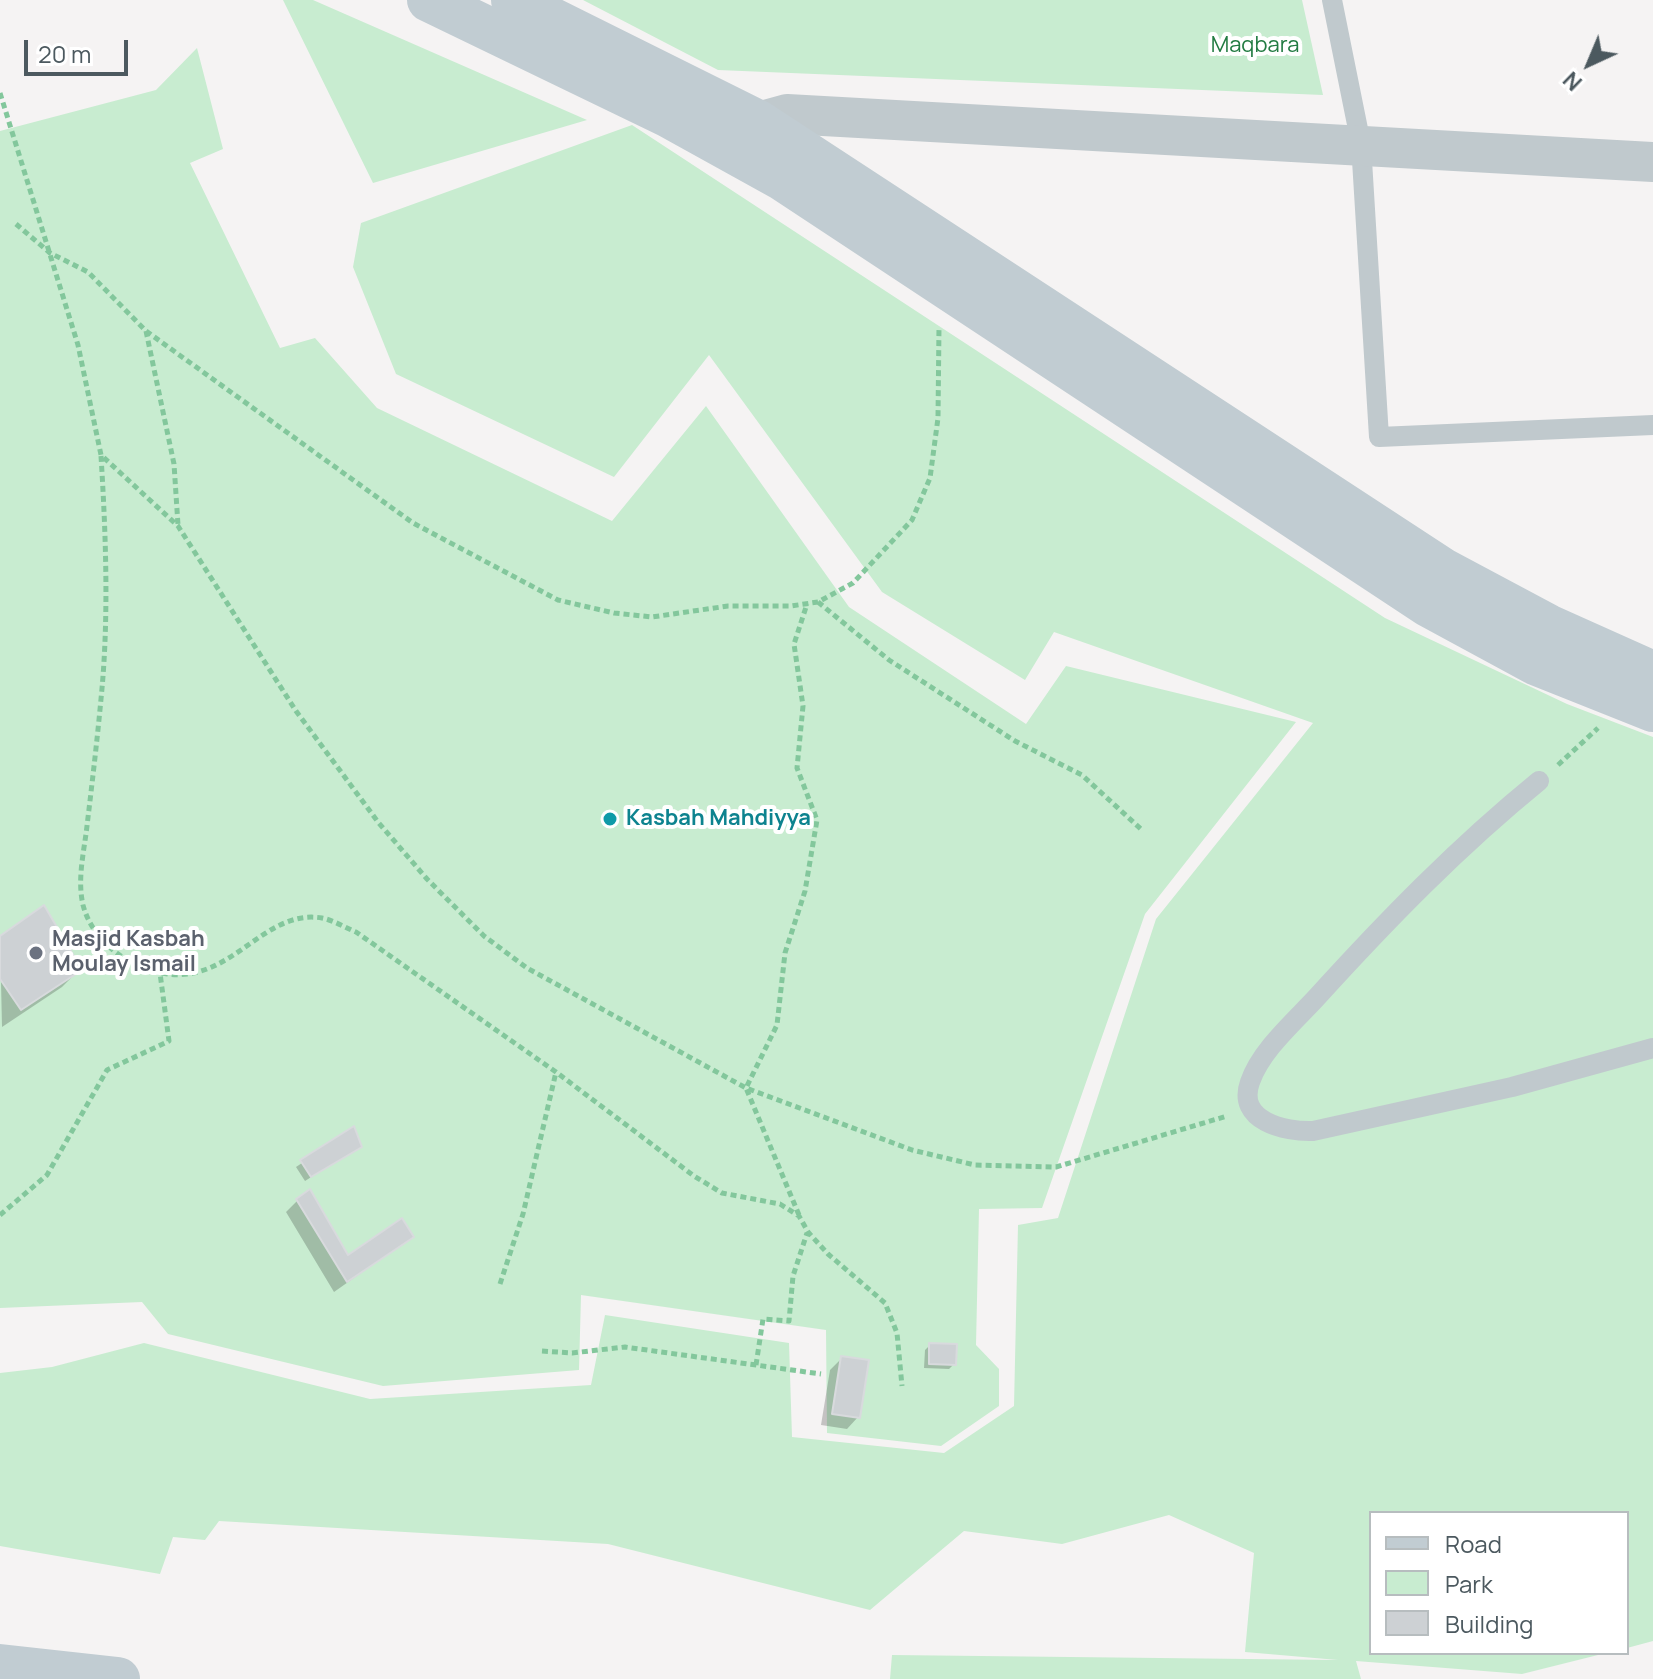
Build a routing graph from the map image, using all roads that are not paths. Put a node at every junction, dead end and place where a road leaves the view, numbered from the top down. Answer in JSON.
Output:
{"nodes":[{"id":1,"x":429,"y":0,"type":"edge"},
{"id":2,"x":513,"y":0,"type":"edge"},
{"id":3,"x":1332,"y":0,"type":"edge"},
{"id":4,"x":749,"y":139,"type":"junction"},
{"id":5,"x":1361,"y":144,"type":"junction"},
{"id":6,"x":1653,"y":162,"type":"edge"},
{"id":7,"x":1653,"y":425,"type":"edge"},
{"id":8,"x":1653,"y":673,"type":"edge"},
{"id":9,"x":1653,"y":710,"type":"edge"},
{"id":10,"x":1539,"y":781,"type":"road end"},
{"id":11,"x":1653,"y":1048,"type":"edge"},
{"id":12,"x":0,"y":1666,"type":"edge"},
{"id":13,"x":118,"y":1679,"type":"edge"}],
"edges":[{"from":1,"to":4,"type":"street"},
{"from":2,"to":4,"type":"street"},
{"from":3,"to":5,"type":"lane"},
{"from":4,"to":5,"type":"street"},
{"from":4,"to":8,"type":"street"},
{"from":4,"to":9,"type":"street"},
{"from":5,"to":6,"type":"street"},
{"from":5,"to":7,"type":"lane"},
{"from":10,"to":11,"type":"lane"},
{"from":12,"to":13,"type":"street"}]}
